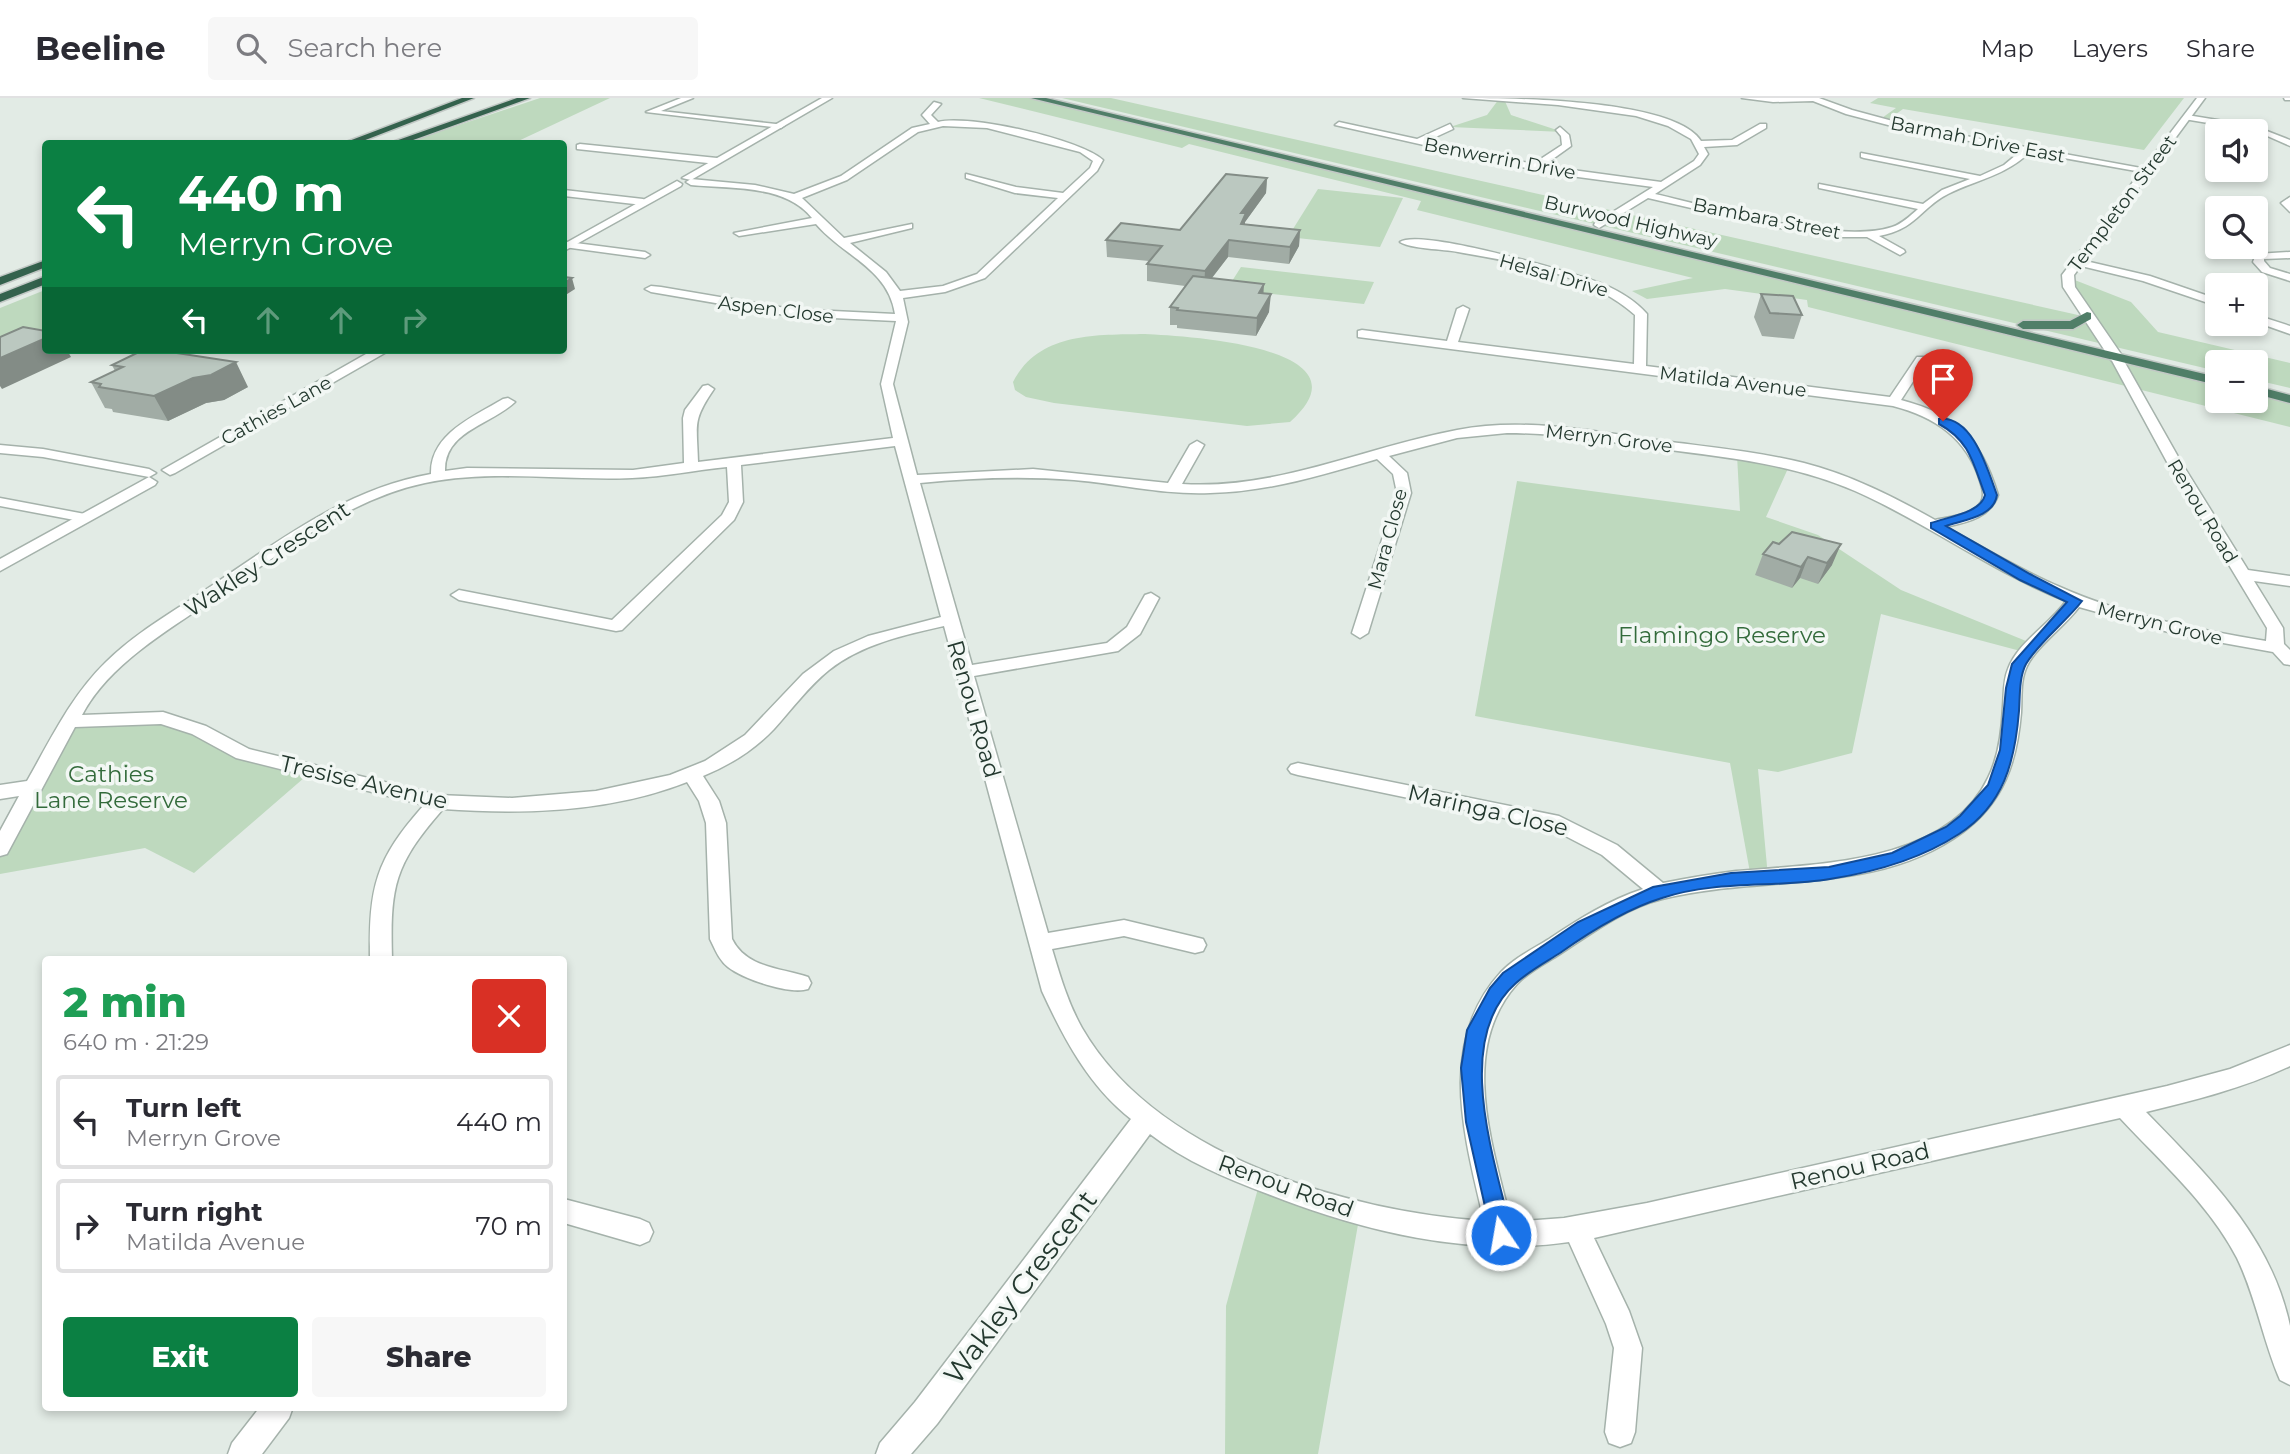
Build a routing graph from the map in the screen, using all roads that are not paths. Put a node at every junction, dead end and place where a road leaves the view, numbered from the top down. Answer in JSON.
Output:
{"nodes":[{"id":1,"x":448,"y":98,"type":"edge"},
{"id":2,"x":470,"y":98,"type":"edge"},
{"id":3,"x":501,"y":98,"type":"edge"},
{"id":4,"x":526,"y":98,"type":"edge"},
{"id":5,"x":689,"y":98,"type":"edge"},
{"id":6,"x":828,"y":98,"type":"edge"},
{"id":7,"x":1035,"y":98,"type":"edge"},
{"id":8,"x":1062,"y":98,"type":"edge"},
{"id":9,"x":1466,"y":98,"type":"edge"},
{"id":10,"x":1746,"y":98,"type":"edge"},
{"id":11,"x":1813,"y":98,"type":"edge"},
{"id":12,"x":2201,"y":98,"type":"edge"},
{"id":13,"x":937,"y":104,"type":"dead end"},
{"id":14,"x":2188,"y":117,"type":"junction"},
{"id":15,"x":2205,"y":120,"type":"edge"},
{"id":16,"x":935,"y":124,"type":"junction"},
{"id":17,"x":780,"y":125,"type":"junction"},
{"id":18,"x":1339,"y":125,"type":"dead end"},
{"id":19,"x":1763,"y":126,"type":"dead end"},
{"id":20,"x":1450,"y":127,"type":"dead end"},
{"id":21,"x":1560,"y":130,"type":"dead end"},
{"id":22,"x":2290,"y":130,"type":"edge"},
{"id":23,"x":2268,"y":132,"type":"edge"},
{"id":24,"x":2268,"y":133,"type":"edge"},
{"id":25,"x":363,"y":137,"type":"junction"},
{"id":26,"x":355,"y":140,"type":"edge"},
{"id":27,"x":391,"y":140,"type":"edge"},
{"id":28,"x":403,"y":140,"type":"edge"},
{"id":29,"x":1418,"y":142,"type":"junction"},
{"id":30,"x":2290,"y":143,"type":"edge"},
{"id":31,"x":1701,"y":144,"type":"junction"},
{"id":32,"x":580,"y":147,"type":"dead end"},
{"id":33,"x":2028,"y":149,"type":"junction"},
{"id":34,"x":1864,"y":155,"type":"dead end"},
{"id":35,"x":717,"y":161,"type":"junction"},
{"id":36,"x":1535,"y":167,"type":"junction"},
{"id":37,"x":2147,"y":170,"type":"junction"},
{"id":38,"x":969,"y":176,"type":"dead end"},
{"id":39,"x":1983,"y":180,"type":"junction"},
{"id":40,"x":685,"y":181,"type":"junction"},
{"id":41,"x":1662,"y":185,"type":"junction"},
{"id":42,"x":1822,"y":186,"type":"dead end"},
{"id":43,"x":567,"y":193,"type":"edge"},
{"id":44,"x":1648,"y":195,"type":"junction"},
{"id":45,"x":1066,"y":196,"type":"junction"},
{"id":46,"x":793,"y":198,"type":"junction"},
{"id":47,"x":2290,"y":200,"type":"edge"},
{"id":48,"x":643,"y":202,"type":"junction"},
{"id":49,"x":1924,"y":207,"type":"junction"},
{"id":50,"x":2290,"y":209,"type":"edge"},
{"id":51,"x":820,"y":220,"type":"junction"},
{"id":52,"x":1599,"y":225,"type":"junction"},
{"id":53,"x":908,"y":226,"type":"dead end"},
{"id":54,"x":739,"y":233,"type":"dead end"},
{"id":55,"x":1869,"y":234,"type":"junction"},
{"id":56,"x":842,"y":242,"type":"junction"},
{"id":57,"x":1405,"y":242,"type":"dead end"},
{"id":58,"x":567,"y":245,"type":"edge"},
{"id":59,"x":567,"y":246,"type":"edge"},
{"id":60,"x":1900,"y":252,"type":"dead end"},
{"id":61,"x":645,"y":255,"type":"dead end"},
{"id":62,"x":2290,"y":255,"type":"edge"},
{"id":63,"x":2077,"y":262,"type":"junction"},
{"id":64,"x":42,"y":264,"type":"edge"},
{"id":65,"x":2290,"y":278,"type":"edge"},
{"id":66,"x":0,"y":281,"type":"edge"},
{"id":67,"x":42,"y":281,"type":"edge"},
{"id":68,"x":651,"y":289,"type":"dead end"},
{"id":69,"x":896,"y":295,"type":"junction"},
{"id":70,"x":0,"y":298,"type":"edge"},
{"id":71,"x":2205,"y":299,"type":"edge"},
{"id":72,"x":1463,"y":309,"type":"dead end"},
{"id":73,"x":2087,"y":316,"type":"junction"},
{"id":74,"x":902,"y":317,"type":"junction"},
{"id":75,"x":2268,"y":322,"type":"edge"},
{"id":76,"x":2014,"y":325,"type":"junction"},
{"id":77,"x":2290,"y":330,"type":"edge"},
{"id":78,"x":1362,"y":334,"type":"dead end"},
{"id":79,"x":1451,"y":346,"type":"junction"},
{"id":80,"x":2112,"y":351,"type":"junction"},
{"id":81,"x":376,"y":354,"type":"edge"},
{"id":82,"x":1921,"y":360,"type":"dead end"},
{"id":83,"x":1640,"y":369,"type":"junction"},
{"id":84,"x":2205,"y":370,"type":"edge"},
{"id":85,"x":2205,"y":378,"type":"edge"},
{"id":86,"x":2268,"y":384,"type":"edge"},
{"id":87,"x":708,"y":389,"type":"dead end"},
{"id":88,"x":2290,"y":389,"type":"edge"},
{"id":89,"x":2268,"y":393,"type":"edge"},
{"id":90,"x":2290,"y":399,"type":"edge"},
{"id":91,"x":1893,"y":401,"type":"junction"},
{"id":92,"x":508,"y":402,"type":"dead end"},
{"id":93,"x":900,"y":441,"type":"junction"},
{"id":94,"x":1197,"y":445,"type":"dead end"},
{"id":95,"x":0,"y":449,"type":"edge"},
{"id":96,"x":1379,"y":454,"type":"junction"},
{"id":97,"x":734,"y":462,"type":"junction"},
{"id":98,"x":691,"y":467,"type":"junction"},
{"id":99,"x":438,"y":476,"type":"junction"},
{"id":100,"x":149,"y":478,"type":"junction"},
{"id":101,"x":911,"y":480,"type":"junction"},
{"id":102,"x":1172,"y":489,"type":"junction"},
{"id":103,"x":0,"y":502,"type":"edge"},
{"id":104,"x":85,"y":519,"type":"junction"},
{"id":105,"x":1935,"y":525,"type":"junction"},
{"id":106,"x":0,"y":566,"type":"edge"},
{"id":107,"x":2241,"y":574,"type":"junction"},
{"id":108,"x":2290,"y":581,"type":"edge"},
{"id":109,"x":459,"y":595,"type":"dead end"},
{"id":110,"x":1152,"y":598,"type":"dead end"},
{"id":111,"x":2075,"y":601,"type":"junction"},
{"id":112,"x":950,"y":620,"type":"junction"},
{"id":113,"x":1360,"y":633,"type":"dead end"},
{"id":114,"x":2277,"y":648,"type":"junction"},
{"id":115,"x":2290,"y":660,"type":"edge"},
{"id":116,"x":964,"y":672,"type":"junction"},
{"id":117,"x":69,"y":722,"type":"junction"},
{"id":118,"x":1298,"y":769,"type":"dead end"},
{"id":119,"x":693,"y":776,"type":"junction"},
{"id":120,"x":33,"y":787,"type":"junction"},
{"id":121,"x":0,"y":792,"type":"edge"},
{"id":122,"x":439,"y":802,"type":"junction"},
{"id":123,"x":0,"y":849,"type":"edge"},
{"id":124,"x":1659,"y":892,"type":"junction"},
{"id":125,"x":1038,"y":943,"type":"junction"},
{"id":126,"x":1195,"y":945,"type":"dead end"},
{"id":127,"x":381,"y":956,"type":"edge"},
{"id":128,"x":800,"y":982,"type":"dead end"},
{"id":129,"x":2290,"y":1055,"type":"edge"},
{"id":130,"x":2124,"y":1106,"type":"junction"},
{"id":131,"x":1147,"y":1118,"type":"junction"},
{"id":132,"x":567,"y":1212,"type":"edge"},
{"id":133,"x":1576,"y":1229,"type":"junction"},
{"id":134,"x":640,"y":1232,"type":"dead end"},
{"id":135,"x":1501,"y":1235,"type":"junction"},
{"id":136,"x":2290,"y":1370,"type":"edge"},
{"id":137,"x":275,"y":1411,"type":"edge"},
{"id":138,"x":1620,"y":1432,"type":"dead end"},
{"id":139,"x":243,"y":1454,"type":"edge"},
{"id":140,"x":891,"y":1454,"type":"edge"}],
"edges":[{"from":1,"to":25,"type":"highway"},
{"from":2,"to":25,"type":"highway"},
{"from":3,"to":27,"type":"highway"},
{"from":4,"to":28,"type":"highway"},
{"from":5,"to":17,"type":"street"},
{"from":6,"to":17,"type":"street"},
{"from":7,"to":80,"type":"highway","name":"Burwood Highway"},
{"from":8,"to":52,"type":"highway","name":"Burwood Highway"},
{"from":9,"to":31,"type":"street"},
{"from":10,"to":11,"type":"street"},
{"from":11,"to":33,"type":"street","name":"Barmah Drive East"},
{"from":12,"to":14,"type":"street","name":"Templeton Street"},
{"from":13,"to":16,"type":"street"},
{"from":14,"to":15,"type":"street"},
{"from":14,"to":37,"type":"street","name":"Templeton Street"},
{"from":16,"to":45,"type":"street"},
{"from":16,"to":46,"type":"street"},
{"from":17,"to":35,"type":"street"},
{"from":18,"to":29,"type":"street","name":"Benwerrin Drive"},
{"from":19,"to":31,"type":"street"},
{"from":20,"to":29,"type":"street"},
{"from":21,"to":36,"type":"street"},
{"from":22,"to":23,"type":"street"},
{"from":24,"to":30,"type":"street"},
{"from":25,"to":26,"type":"highway"},
{"from":29,"to":36,"type":"street","name":"Benwerrin Drive"},
{"from":31,"to":41,"type":"street"},
{"from":32,"to":35,"type":"street"},
{"from":33,"to":37,"type":"street","name":"Barmah Drive East"},
{"from":33,"to":39,"type":"street","name":"Bambara Street"},
{"from":34,"to":39,"type":"street"},
{"from":35,"to":40,"type":"street"},
{"from":36,"to":41,"type":"street","name":"Benwerrin Drive"},
{"from":37,"to":63,"type":"street","name":"Templeton Street"},
{"from":38,"to":45,"type":"street"},
{"from":39,"to":49,"type":"street","name":"Bambara Street"},
{"from":40,"to":46,"type":"street","name":"Renou Road"},
{"from":40,"to":48,"type":"street"},
{"from":41,"to":44,"type":"street"},
{"from":42,"to":49,"type":"street"},
{"from":43,"to":48,"type":"street"},
{"from":44,"to":52,"type":"street"},
{"from":44,"to":55,"type":"street","name":"Bambara Street"},
{"from":45,"to":69,"type":"street"},
{"from":46,"to":51,"type":"street","name":"Renou Road"},
{"from":47,"to":50,"type":"street"},
{"from":48,"to":58,"type":"street"},
{"from":49,"to":55,"type":"street","name":"Bambara Street"},
{"from":51,"to":54,"type":"street"},
{"from":51,"to":56,"type":"street","name":"Renou Road"},
{"from":52,"to":76,"type":"highway","name":"Burwood Highway"},
{"from":53,"to":56,"type":"street"},
{"from":55,"to":60,"type":"street"},
{"from":56,"to":69,"type":"street","name":"Renou Road"},
{"from":57,"to":83,"type":"street","name":"Helsal Drive"},
{"from":59,"to":61,"type":"street"},
{"from":62,"to":65,"type":"street"},
{"from":63,"to":71,"type":"street"},
{"from":63,"to":73,"type":"street","name":"Templeton Street"},
{"from":64,"to":66,"type":"highway"},
{"from":67,"to":70,"type":"highway"},
{"from":68,"to":74,"type":"street","name":"Aspen Close"},
{"from":69,"to":74,"type":"street","name":"Renou Road"},
{"from":72,"to":79,"type":"street"},
{"from":73,"to":76,"type":"highway"},
{"from":73,"to":80,"type":"street","name":"Templeton Street"},
{"from":74,"to":93,"type":"street","name":"Renou Road"},
{"from":75,"to":77,"type":"street"},
{"from":76,"to":80,"type":"highway","name":"Burwood Highway"},
{"from":78,"to":79,"type":"street","name":"Matilda Avenue"},
{"from":79,"to":83,"type":"street","name":"Matilda Avenue"},
{"from":80,"to":84,"type":"highway","name":"Burwood Highway"},
{"from":80,"to":85,"type":"highway","name":"Burwood Highway"},
{"from":80,"to":107,"type":"street","name":"Renou Road"},
{"from":81,"to":100,"type":"street","name":"Cathies Lane"},
{"from":82,"to":91,"type":"street"},
{"from":83,"to":91,"type":"street","name":"Matilda Avenue"},
{"from":86,"to":88,"type":"highway"},
{"from":87,"to":98,"type":"street"},
{"from":89,"to":90,"type":"highway"},
{"from":91,"to":105,"type":"street","name":"Matilda Avenue"},
{"from":92,"to":99,"type":"street"},
{"from":93,"to":97,"type":"street","name":"Wakley Crescent"},
{"from":93,"to":101,"type":"street","name":"Renou Road"},
{"from":94,"to":102,"type":"street"},
{"from":95,"to":100,"type":"street"},
{"from":96,"to":102,"type":"street","name":"Merryn Grove"},
{"from":96,"to":105,"type":"street","name":"Merryn Grove"},
{"from":96,"to":113,"type":"street","name":"Mara Close"},
{"from":97,"to":98,"type":"street","name":"Wakley Crescent"},
{"from":97,"to":109,"type":"street"},
{"from":98,"to":99,"type":"street","name":"Wakley Crescent"},
{"from":99,"to":117,"type":"street","name":"Wakley Crescent"},
{"from":100,"to":104,"type":"street"},
{"from":101,"to":102,"type":"street","name":"Merryn Grove"},
{"from":101,"to":112,"type":"street","name":"Renou Road"},
{"from":103,"to":104,"type":"street"},
{"from":104,"to":106,"type":"street"},
{"from":105,"to":111,"type":"street","name":"Merryn Grove"},
{"from":107,"to":108,"type":"street"},
{"from":107,"to":114,"type":"street","name":"Renou Road"},
{"from":110,"to":116,"type":"street"},
{"from":111,"to":114,"type":"street","name":"Merryn Grove"},
{"from":111,"to":124,"type":"street"},
{"from":112,"to":116,"type":"street","name":"Renou Road"},
{"from":112,"to":119,"type":"street","name":"Tresise Avenue"},
{"from":114,"to":115,"type":"street"},
{"from":116,"to":125,"type":"street","name":"Renou Road"},
{"from":117,"to":120,"type":"street","name":"Wakley Crescent"},
{"from":117,"to":122,"type":"street","name":"Tresise Avenue"},
{"from":118,"to":124,"type":"street","name":"Maringa Close"},
{"from":119,"to":122,"type":"street","name":"Tresise Avenue"},
{"from":119,"to":128,"type":"street"},
{"from":120,"to":121,"type":"street"},
{"from":120,"to":123,"type":"street","name":"Wakley Crescent"},
{"from":122,"to":127,"type":"street"},
{"from":124,"to":135,"type":"street"},
{"from":125,"to":126,"type":"street"},
{"from":125,"to":131,"type":"street","name":"Renou Road"},
{"from":129,"to":130,"type":"street","name":"Renou Road"},
{"from":130,"to":133,"type":"street","name":"Renou Road"},
{"from":130,"to":136,"type":"street"},
{"from":131,"to":135,"type":"street","name":"Renou Road"},
{"from":131,"to":140,"type":"street","name":"Wakley Crescent"},
{"from":132,"to":134,"type":"street"},
{"from":133,"to":135,"type":"street","name":"Renou Road"},
{"from":133,"to":138,"type":"street"},
{"from":137,"to":139,"type":"street"}]}
